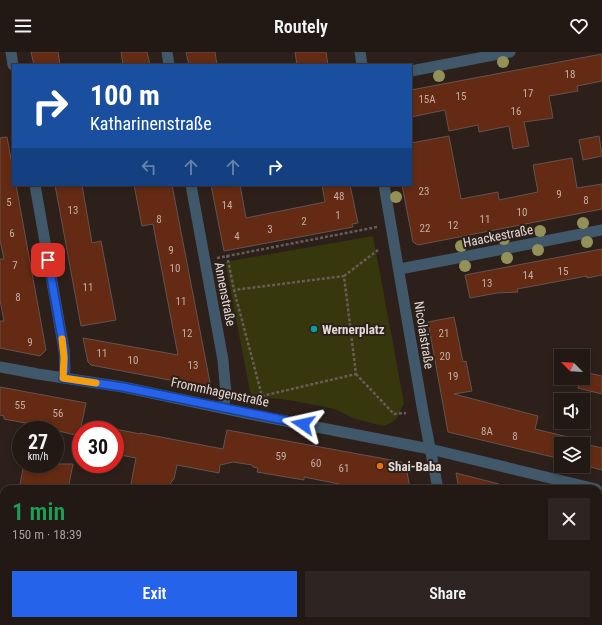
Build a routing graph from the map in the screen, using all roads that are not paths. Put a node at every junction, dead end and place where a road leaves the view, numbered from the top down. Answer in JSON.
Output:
{"nodes":[{"id":1,"x":11,"y":52,"type":"edge"},
{"id":2,"x":167,"y":52,"type":"edge"},
{"id":3,"x":360,"y":52,"type":"edge"},
{"id":4,"x":510,"y":52,"type":"edge"},
{"id":5,"x":13,"y":64,"type":"edge"},
{"id":6,"x":169,"y":64,"type":"edge"},
{"id":7,"x":362,"y":64,"type":"edge"},
{"id":8,"x":412,"y":71,"type":"edge"},
{"id":9,"x":35,"y":186,"type":"edge"},
{"id":10,"x":191,"y":186,"type":"edge"},
{"id":11,"x":384,"y":186,"type":"edge"},
{"id":12,"x":602,"y":230,"type":"edge"},
{"id":13,"x":400,"y":270,"type":"junction"},
{"id":14,"x":0,"y":367,"type":"edge"},
{"id":15,"x":63,"y":378,"type":"junction"},
{"id":16,"x":223,"y":408,"type":"junction"},
{"id":17,"x":430,"y":449,"type":"junction"},
{"id":18,"x":437,"y":485,"type":"edge"},
{"id":19,"x":580,"y":485,"type":"edge"}],
"edges":[{"from":1,"to":5,"type":"street"},
{"from":2,"to":6,"type":"street"},
{"from":3,"to":7,"type":"street"},
{"from":4,"to":8,"type":"street"},
{"from":9,"to":15,"type":"street"},
{"from":10,"to":16,"type":"street","name":"Annenstraße"},
{"from":11,"to":13,"type":"street","name":"Nicolaistraße"},
{"from":12,"to":13,"type":"street","name":"Haackestraße"},
{"from":13,"to":17,"type":"street","name":"Nicolaistraße"},
{"from":14,"to":15,"type":"street","name":"Frommhagenstraße"},
{"from":15,"to":16,"type":"street","name":"Frommhagenstraße"},
{"from":16,"to":17,"type":"street","name":"Frommhagenstraße"},
{"from":17,"to":18,"type":"street","name":"Nicolaistraße"},
{"from":17,"to":19,"type":"street","name":"Frommhagenstraße"}]}
